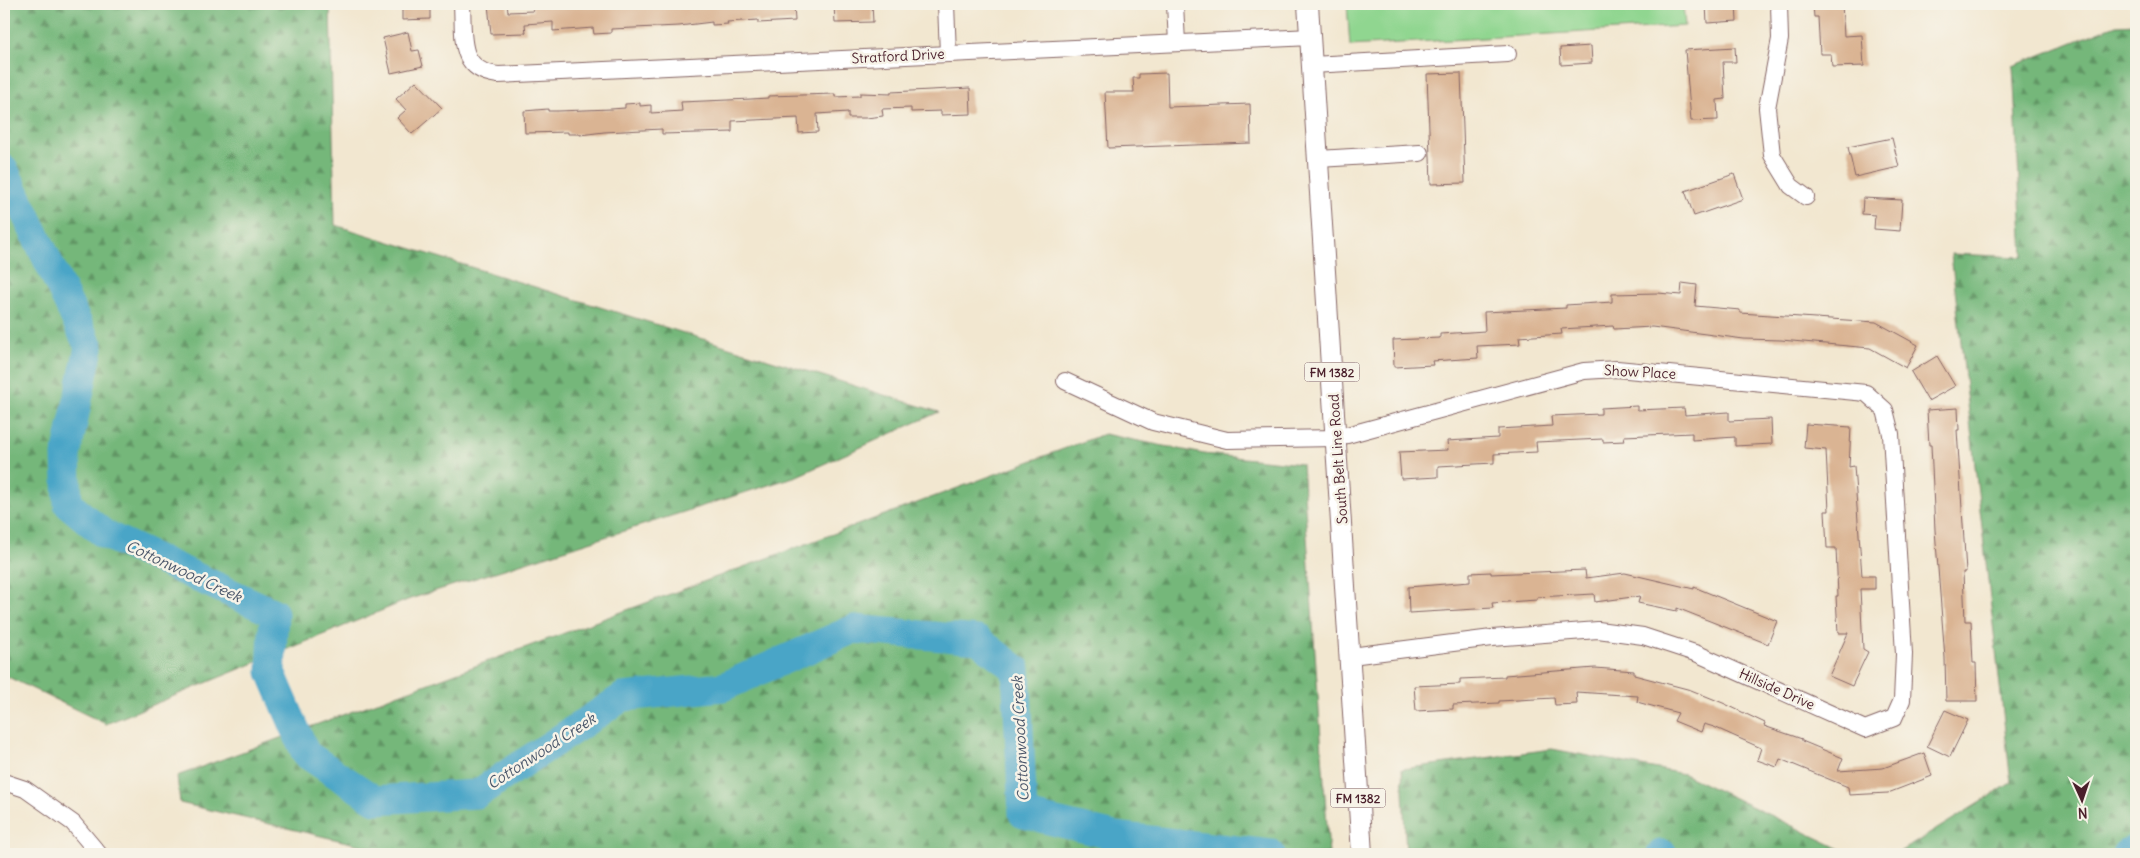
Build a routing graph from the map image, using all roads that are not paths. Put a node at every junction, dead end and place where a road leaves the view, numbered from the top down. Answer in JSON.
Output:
{"nodes":[{"id":1,"x":462,"y":4,"type":"edge"},
{"id":2,"x":946,"y":4,"type":"edge"},
{"id":3,"x":1175,"y":4,"type":"edge"},
{"id":4,"x":1308,"y":4,"type":"edge"},
{"id":5,"x":1779,"y":4,"type":"edge"},
{"id":6,"x":1310,"y":37,"type":"junction"},
{"id":7,"x":1177,"y":43,"type":"junction"},
{"id":8,"x":948,"y":54,"type":"junction"},
{"id":9,"x":1508,"y":54,"type":"dead end"},
{"id":10,"x":1312,"y":65,"type":"junction"},
{"id":11,"x":1420,"y":153,"type":"dead end"},
{"id":12,"x":1318,"y":159,"type":"junction"},
{"id":13,"x":1806,"y":197,"type":"dead end"},
{"id":14,"x":1065,"y":381,"type":"dead end"},
{"id":15,"x":1885,"y":410,"type":"joint"},
{"id":16,"x":1336,"y":438,"type":"junction"},
{"id":17,"x":1351,"y":656,"type":"junction"},
{"id":18,"x":4,"y":782,"type":"edge"},
{"id":19,"x":99,"y":854,"type":"edge"},
{"id":20,"x":1362,"y":854,"type":"edge"}],
"edges":[{"from":1,"to":8,"type":"street","name":"Stratford Drive"},
{"from":2,"to":8,"type":"street"},
{"from":3,"to":7,"type":"street"},
{"from":4,"to":6,"type":"main road","name":"South Belt Line Road","number":"FM 1382"},
{"from":5,"to":13,"type":"street"},
{"from":6,"to":7,"type":"street","name":"Stratford Drive"},
{"from":6,"to":10,"type":"main road","name":"South Belt Line Road","number":"FM 1382"},
{"from":7,"to":8,"type":"street","name":"Stratford Drive"},
{"from":9,"to":10,"type":"street"},
{"from":10,"to":12,"type":"main road","name":"South Belt Line Road","number":"FM 1382"},
{"from":11,"to":12,"type":"street"},
{"from":12,"to":16,"type":"main road","name":"South Belt Line Road","number":"FM 1382"},
{"from":14,"to":16,"type":"street","name":"Show Place"},
{"from":15,"to":16,"type":"street","name":"Show Place"},
{"from":15,"to":17,"type":"street","name":"Hillside Drive"},
{"from":16,"to":17,"type":"main road","name":"South Belt Line Road","number":"FM 1382"},
{"from":17,"to":20,"type":"main road","name":"South Belt Line Road","number":"FM 1382"},
{"from":18,"to":19,"type":"street"}]}
